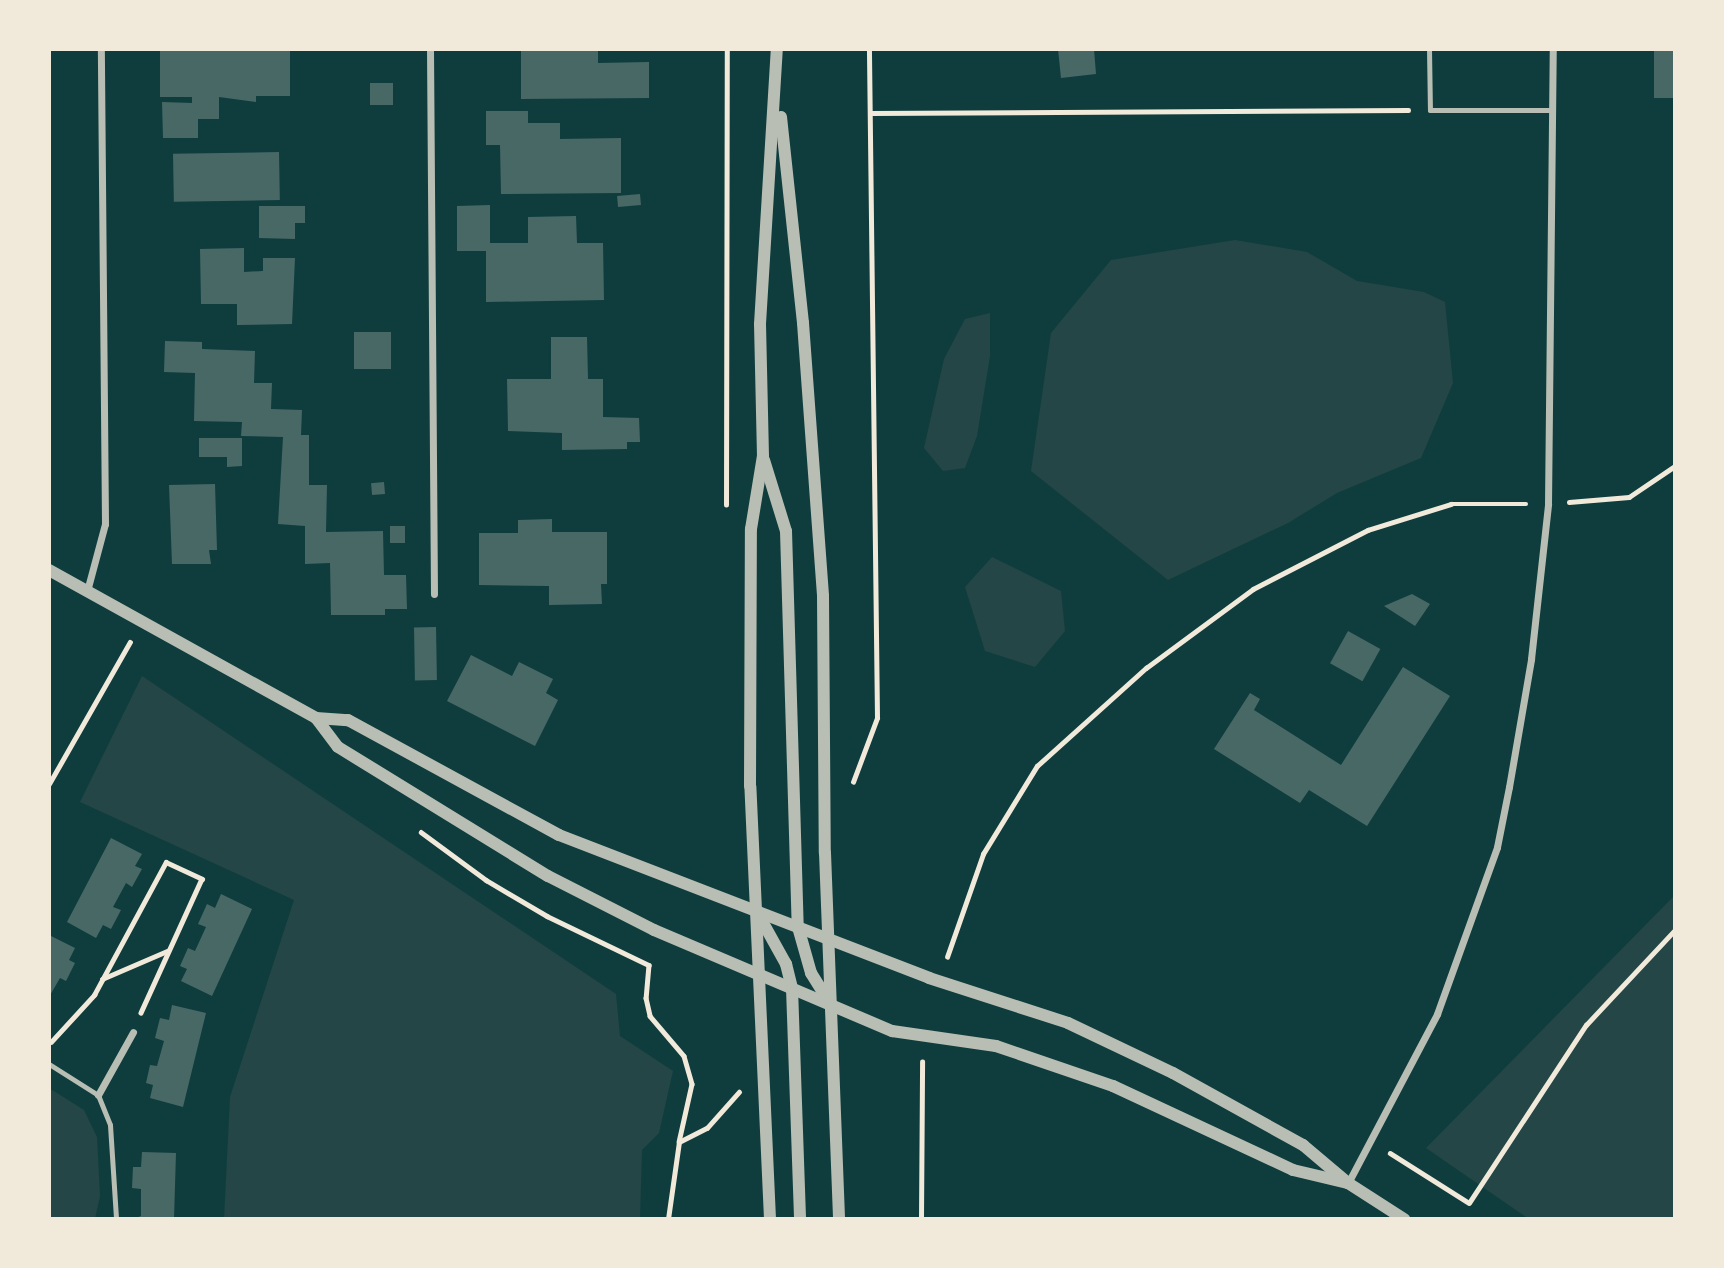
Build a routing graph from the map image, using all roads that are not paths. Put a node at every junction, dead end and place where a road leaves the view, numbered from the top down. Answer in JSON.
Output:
{"nodes":[{"id":1,"x":101,"y":49,"type":"edge"},
{"id":2,"x":430,"y":49,"type":"edge"},
{"id":3,"x":777,"y":49,"type":"edge"},
{"id":4,"x":1429,"y":49,"type":"edge"},
{"id":5,"x":1553,"y":49,"type":"edge"},
{"id":6,"x":777,"y":85,"type":"junction"},
{"id":7,"x":1553,"y":110,"type":"junction"},
{"id":8,"x":763,"y":456,"type":"junction"},
{"id":9,"x":49,"y":570,"type":"edge"},
{"id":10,"x":87,"y":591,"type":"junction"},
{"id":11,"x":434,"y":594,"type":"dead end"},
{"id":12,"x":316,"y":718,"type":"junction"},
{"id":13,"x":757,"y":911,"type":"junction"},
{"id":14,"x":798,"y":927,"type":"junction"},
{"id":15,"x":828,"y":939,"type":"junction"},
{"id":16,"x":761,"y":975,"type":"junction"},
{"id":17,"x":792,"y":988,"type":"junction"},
{"id":18,"x":831,"y":1005,"type":"junction"},
{"id":19,"x":133,"y":1032,"type":"road end"},
{"id":20,"x":49,"y":1064,"type":"edge"},
{"id":21,"x":98,"y":1095,"type":"junction"},
{"id":22,"x":1348,"y":1183,"type":"junction"},
{"id":23,"x":116,"y":1219,"type":"edge"},
{"id":24,"x":770,"y":1219,"type":"edge"},
{"id":25,"x":800,"y":1219,"type":"edge"},
{"id":26,"x":839,"y":1219,"type":"edge"},
{"id":27,"x":1404,"y":1219,"type":"edge"}],
"edges":[{"from":1,"to":10,"type":"street"},
{"from":2,"to":11,"type":"street"},
{"from":3,"to":6,"type":"street"},
{"from":4,"to":7,"type":"lane"},
{"from":5,"to":7,"type":"street"},
{"from":6,"to":8,"type":"street"},
{"from":6,"to":15,"type":"street"},
{"from":7,"to":22,"type":"street"},
{"from":8,"to":13,"type":"street"},
{"from":8,"to":14,"type":"street"},
{"from":9,"to":10,"type":"street"},
{"from":10,"to":12,"type":"street"},
{"from":12,"to":13,"type":"street"},
{"from":12,"to":16,"type":"street"},
{"from":13,"to":14,"type":"street"},
{"from":13,"to":16,"type":"street"},
{"from":13,"to":17,"type":"street"},
{"from":14,"to":15,"type":"street"},
{"from":14,"to":18,"type":"street"},
{"from":15,"to":18,"type":"street"},
{"from":15,"to":22,"type":"street"},
{"from":16,"to":17,"type":"street"},
{"from":16,"to":24,"type":"street"},
{"from":17,"to":18,"type":"street"},
{"from":17,"to":25,"type":"street"},
{"from":18,"to":22,"type":"street"},
{"from":18,"to":26,"type":"street"},
{"from":19,"to":21,"type":"street"},
{"from":20,"to":21,"type":"lane"},
{"from":21,"to":23,"type":"lane"},
{"from":22,"to":27,"type":"street"}]}
